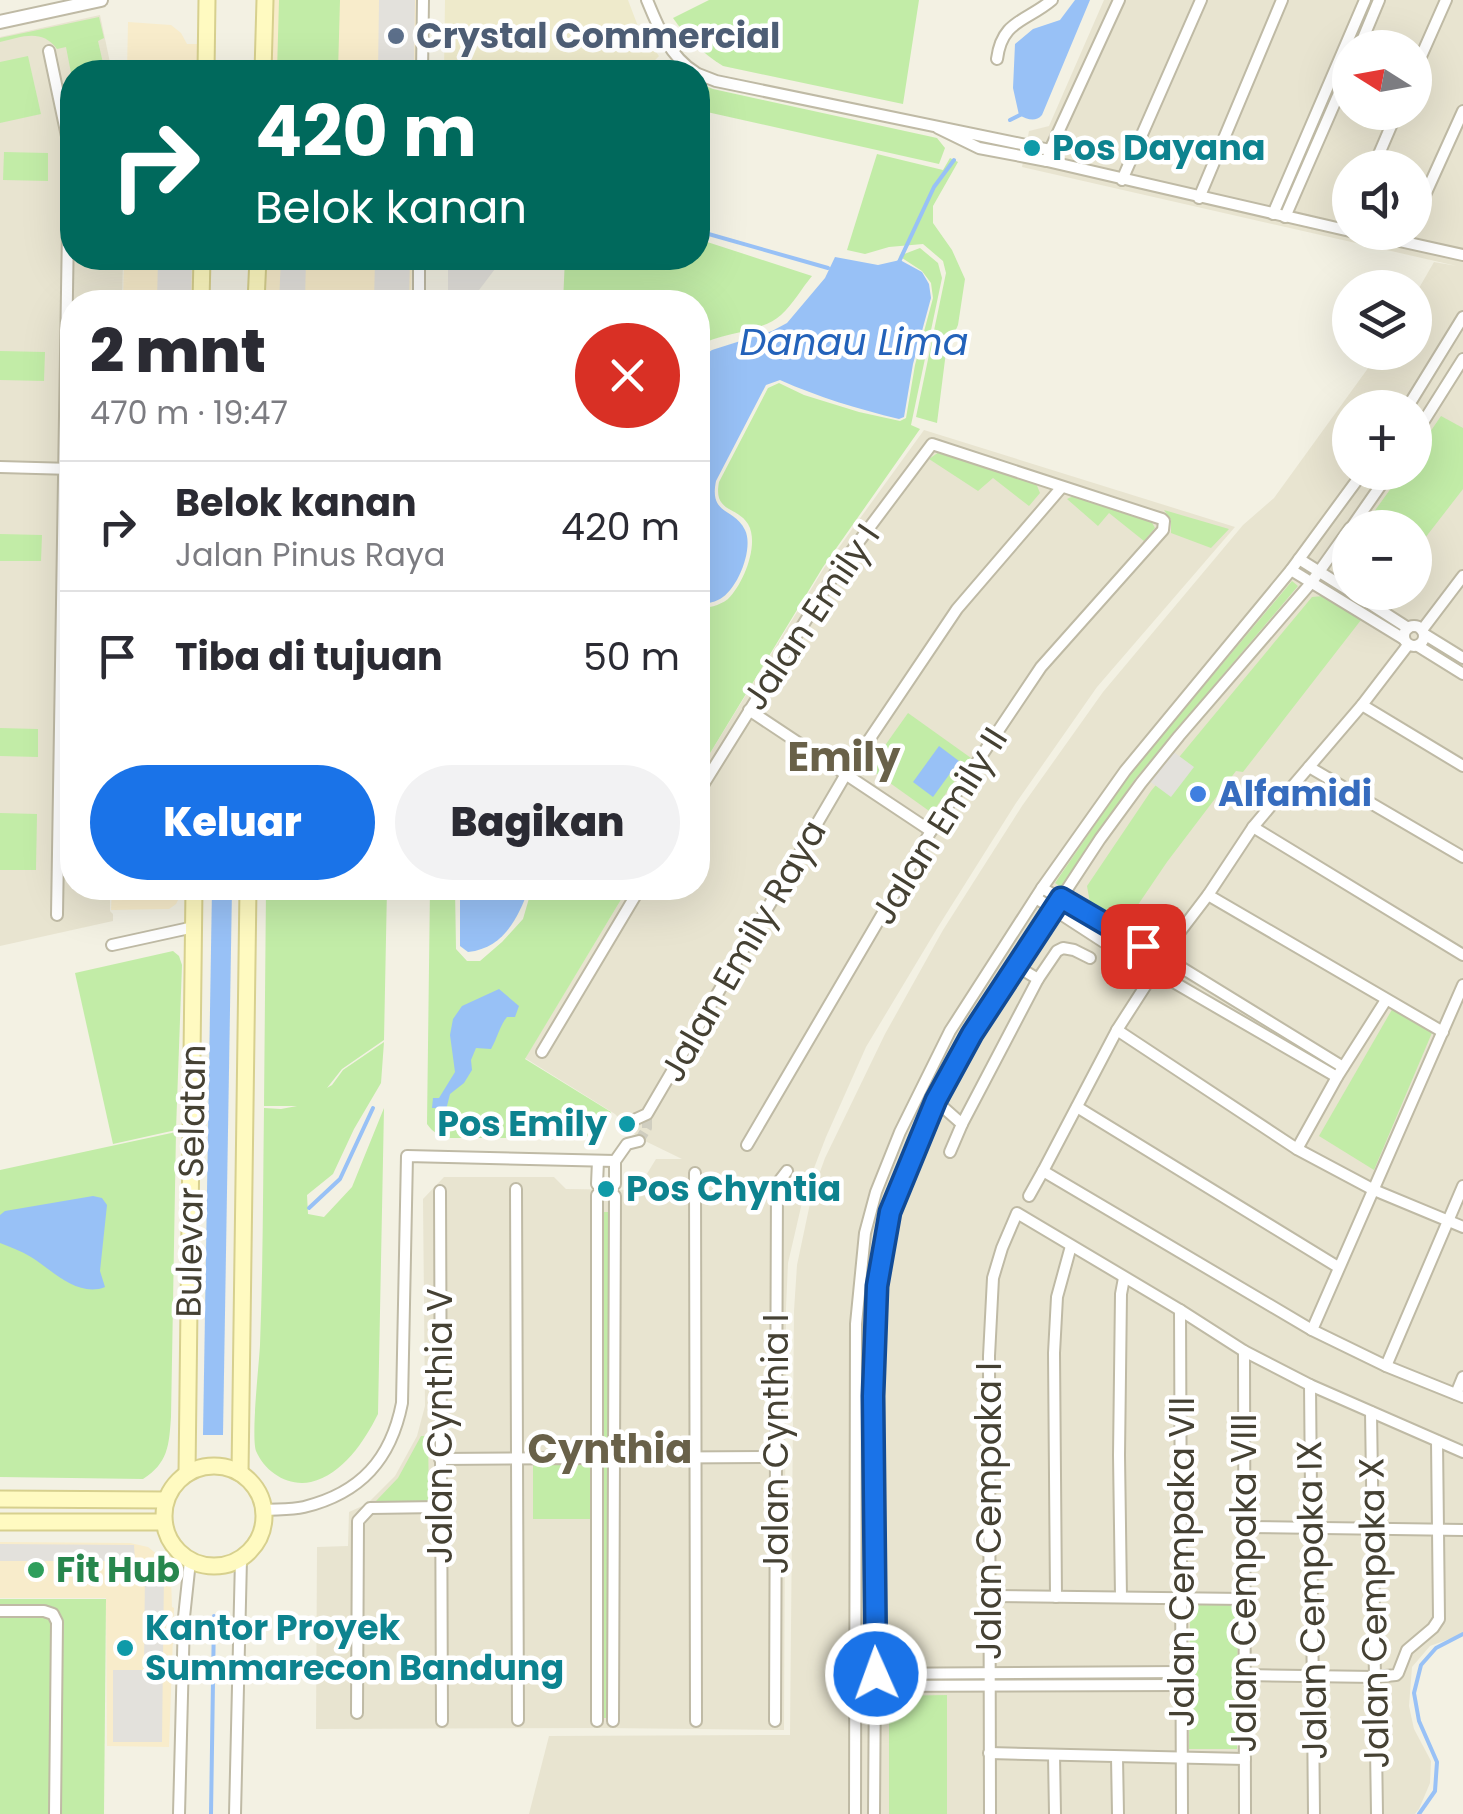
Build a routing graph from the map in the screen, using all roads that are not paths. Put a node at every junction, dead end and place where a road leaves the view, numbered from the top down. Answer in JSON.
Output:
{"nodes":[{"id":1,"x":101,"y":0,"type":"edge"},
{"id":2,"x":207,"y":0,"type":"edge"},
{"id":3,"x":265,"y":0,"type":"edge"},
{"id":4,"x":423,"y":0,"type":"edge"},
{"id":5,"x":648,"y":0,"type":"edge"},
{"id":6,"x":1052,"y":0,"type":"edge"},
{"id":7,"x":1118,"y":0,"type":"edge"},
{"id":8,"x":1200,"y":0,"type":"edge"},
{"id":9,"x":1282,"y":0,"type":"edge"},
{"id":10,"x":1366,"y":0,"type":"edge"},
{"id":11,"x":1380,"y":0,"type":"edge"},
{"id":12,"x":1446,"y":0,"type":"edge"},
{"id":13,"x":0,"y":22,"type":"edge"},
{"id":14,"x":1367,"y":30,"type":"edge"},
{"id":15,"x":1432,"y":32,"type":"edge"},
{"id":16,"x":50,"y":51,"type":"dead end"},
{"id":17,"x":997,"y":58,"type":"dead end"},
{"id":18,"x":206,"y":60,"type":"edge"},
{"id":19,"x":263,"y":60,"type":"edge"},
{"id":20,"x":422,"y":60,"type":"edge"},
{"id":21,"x":681,"y":60,"type":"edge"},
{"id":22,"x":710,"y":79,"type":"edge"},
{"id":23,"x":60,"y":99,"type":"edge"},
{"id":24,"x":1332,"y":106,"type":"edge"},
{"id":25,"x":1463,"y":110,"type":"edge"},
{"id":26,"x":1048,"y":156,"type":"junction"},
{"id":27,"x":1432,"y":179,"type":"edge"},
{"id":28,"x":1122,"y":180,"type":"junction"},
{"id":29,"x":1198,"y":198,"type":"junction"},
{"id":30,"x":1279,"y":216,"type":"junction"},
{"id":31,"x":1332,"y":224,"type":"edge"},
{"id":32,"x":1432,"y":245,"type":"edge"},
{"id":33,"x":1463,"y":255,"type":"edge"},
{"id":34,"x":1463,"y":317,"type":"edge"},
{"id":35,"x":1463,"y":360,"type":"edge"},
{"id":36,"x":1418,"y":390,"type":"edge"},
{"id":37,"x":1432,"y":408,"type":"edge"},
{"id":38,"x":0,"y":468,"type":"edge"},
{"id":39,"x":60,"y":469,"type":"edge"},
{"id":40,"x":1062,"y":488,"type":"junction"},
{"id":41,"x":1350,"y":490,"type":"edge"},
{"id":42,"x":1332,"y":554,"type":"edge"},
{"id":43,"x":1299,"y":559,"type":"junction"},
{"id":44,"x":1291,"y":570,"type":"junction"},
{"id":45,"x":1319,"y":572,"type":"junction"},
{"id":46,"x":1463,"y":576,"type":"edge"},
{"id":47,"x":1332,"y":580,"type":"edge"},
{"id":48,"x":1311,"y":583,"type":"junction"},
{"id":49,"x":1373,"y":610,"type":"edge"},
{"id":50,"x":1423,"y":632,"type":"junction"},
{"id":51,"x":1410,"y":640,"type":"junction"},
{"id":52,"x":1463,"y":658,"type":"edge"},
{"id":53,"x":1463,"y":674,"type":"edge"},
{"id":54,"x":1362,"y":705,"type":"junction"},
{"id":55,"x":749,"y":710,"type":"junction"},
{"id":56,"x":1463,"y":766,"type":"edge"},
{"id":57,"x":1309,"y":767,"type":"junction"},
{"id":58,"x":710,"y":774,"type":"edge"},
{"id":59,"x":846,"y":774,"type":"junction"},
{"id":60,"x":1292,"y":788,"type":"dead end"},
{"id":61,"x":1274,"y":802,"type":"dead end"},
{"id":62,"x":60,"y":803,"type":"edge"},
{"id":63,"x":1253,"y":827,"type":"junction"},
{"id":64,"x":932,"y":830,"type":"junction"},
{"id":65,"x":1463,"y":857,"type":"edge"},
{"id":66,"x":1039,"y":893,"type":"junction"},
{"id":67,"x":1208,"y":895,"type":"junction"},
{"id":68,"x":194,"y":900,"type":"edge"},
{"id":69,"x":248,"y":900,"type":"edge"},
{"id":70,"x":633,"y":900,"type":"edge"},
{"id":71,"x":1058,"y":904,"type":"junction"},
{"id":72,"x":57,"y":914,"type":"dead end"},
{"id":73,"x":194,"y":928,"type":"junction"},
{"id":74,"x":112,"y":945,"type":"dead end"},
{"id":75,"x":1166,"y":950,"type":"junction"},
{"id":76,"x":1152,"y":951,"type":"junction"},
{"id":77,"x":1463,"y":955,"type":"edge"},
{"id":78,"x":1090,"y":958,"type":"dead end"},
{"id":79,"x":1174,"y":963,"type":"junction"},
{"id":80,"x":1018,"y":967,"type":"junction"},
{"id":81,"x":1154,"y":972,"type":"junction"},
{"id":82,"x":1038,"y":979,"type":"junction"},
{"id":83,"x":1463,"y":985,"type":"edge"},
{"id":84,"x":1386,"y":1000,"type":"junction"},
{"id":85,"x":1117,"y":1030,"type":"junction"},
{"id":86,"x":1443,"y":1032,"type":"junction"},
{"id":87,"x":542,"y":1052,"type":"dead end"},
{"id":88,"x":1340,"y":1072,"type":"junction"},
{"id":89,"x":936,"y":1100,"type":"junction"},
{"id":90,"x":1077,"y":1107,"type":"junction"},
{"id":91,"x":634,"y":1120,"type":"tunnel mouth"},
{"id":92,"x":962,"y":1124,"type":"junction"},
{"id":93,"x":631,"y":1139,"type":"tunnel mouth"},
{"id":94,"x":747,"y":1145,"type":"dead end"},
{"id":95,"x":1297,"y":1150,"type":"junction"},
{"id":96,"x":950,"y":1152,"type":"dead end"},
{"id":97,"x":598,"y":1160,"type":"junction"},
{"id":98,"x":616,"y":1160,"type":"junction"},
{"id":99,"x":1043,"y":1170,"type":"junction"},
{"id":100,"x":787,"y":1171,"type":"dead end"},
{"id":101,"x":695,"y":1173,"type":"dead end"},
{"id":102,"x":1463,"y":1186,"type":"edge"},
{"id":103,"x":516,"y":1189,"type":"dead end"},
{"id":104,"x":1374,"y":1190,"type":"junction"},
{"id":105,"x":440,"y":1191,"type":"dead end"},
{"id":106,"x":1029,"y":1196,"type":"dead end"},
{"id":107,"x":1448,"y":1220,"type":"junction"},
{"id":108,"x":1463,"y":1227,"type":"edge"},
{"id":109,"x":1072,"y":1246,"type":"junction"},
{"id":110,"x":1338,"y":1267,"type":"junction"},
{"id":111,"x":1124,"y":1278,"type":"junction"},
{"id":112,"x":1180,"y":1310,"type":"junction"},
{"id":113,"x":856,"y":1324,"type":"junction"},
{"id":114,"x":876,"y":1324,"type":"junction"},
{"id":115,"x":1312,"y":1330,"type":"junction"},
{"id":116,"x":1244,"y":1351,"type":"junction"},
{"id":117,"x":1386,"y":1366,"type":"junction"},
{"id":118,"x":1463,"y":1377,"type":"edge"},
{"id":119,"x":1310,"y":1385,"type":"junction"},
{"id":120,"x":1459,"y":1395,"type":"edge"},
{"id":121,"x":1371,"y":1412,"type":"junction"},
{"id":122,"x":1437,"y":1441,"type":"junction"},
{"id":123,"x":1463,"y":1452,"type":"edge"},
{"id":124,"x":695,"y":1457,"type":"junction"},
{"id":125,"x":775,"y":1457,"type":"junction"},
{"id":126,"x":440,"y":1458,"type":"junction"},
{"id":127,"x":517,"y":1458,"type":"junction"},
{"id":128,"x":597,"y":1458,"type":"junction"},
{"id":129,"x":615,"y":1458,"type":"junction"},
{"id":130,"x":240,"y":1473,"type":"junction"},
{"id":131,"x":187,"y":1474,"type":"junction"},
{"id":132,"x":0,"y":1499,"type":"edge"},
{"id":133,"x":166,"y":1500,"type":"junction"},
{"id":134,"x":440,"y":1507,"type":"junction"},
{"id":135,"x":264,"y":1510,"type":"junction"},
{"id":136,"x":0,"y":1522,"type":"edge"},
{"id":137,"x":164,"y":1522,"type":"junction"},
{"id":138,"x":1244,"y":1528,"type":"junction"},
{"id":139,"x":1311,"y":1528,"type":"junction"},
{"id":140,"x":1372,"y":1529,"type":"junction"},
{"id":141,"x":1439,"y":1530,"type":"junction"},
{"id":142,"x":1463,"y":1530,"type":"edge"},
{"id":143,"x":241,"y":1559,"type":"junction"},
{"id":144,"x":190,"y":1560,"type":"junction"},
{"id":145,"x":988,"y":1596,"type":"junction"},
{"id":146,"x":1056,"y":1597,"type":"junction"},
{"id":147,"x":1182,"y":1597,"type":"junction"},
{"id":148,"x":1121,"y":1598,"type":"junction"},
{"id":149,"x":1244,"y":1599,"type":"junction"},
{"id":150,"x":0,"y":1611,"type":"edge"},
{"id":151,"x":1182,"y":1672,"type":"junction"},
{"id":152,"x":1313,"y":1675,"type":"junction"},
{"id":153,"x":1245,"y":1676,"type":"junction"},
{"id":154,"x":1375,"y":1677,"type":"junction"},
{"id":155,"x":989,"y":1678,"type":"junction"},
{"id":156,"x":855,"y":1680,"type":"junction"},
{"id":157,"x":876,"y":1680,"type":"junction"},
{"id":158,"x":1182,"y":1685,"type":"junction"},
{"id":159,"x":357,"y":1713,"type":"dead end"},
{"id":160,"x":518,"y":1720,"type":"dead end"},
{"id":161,"x":597,"y":1720,"type":"dead end"},
{"id":162,"x":442,"y":1721,"type":"dead end"},
{"id":163,"x":614,"y":1721,"type":"dead end"},
{"id":164,"x":696,"y":1721,"type":"dead end"},
{"id":165,"x":776,"y":1721,"type":"dead end"},
{"id":166,"x":990,"y":1753,"type":"junction"},
{"id":167,"x":1054,"y":1755,"type":"junction"},
{"id":168,"x":1117,"y":1757,"type":"junction"},
{"id":169,"x":1183,"y":1758,"type":"junction"},
{"id":170,"x":1245,"y":1759,"type":"junction"},
{"id":171,"x":55,"y":1814,"type":"edge"},
{"id":172,"x":178,"y":1814,"type":"edge"},
{"id":173,"x":235,"y":1814,"type":"edge"},
{"id":174,"x":854,"y":1814,"type":"edge"},
{"id":175,"x":874,"y":1814,"type":"edge"},
{"id":176,"x":990,"y":1814,"type":"edge"},
{"id":177,"x":1055,"y":1814,"type":"edge"},
{"id":178,"x":1118,"y":1814,"type":"edge"},
{"id":179,"x":1182,"y":1814,"type":"edge"},
{"id":180,"x":1245,"y":1814,"type":"edge"},
{"id":181,"x":1314,"y":1814,"type":"edge"},
{"id":182,"x":1377,"y":1814,"type":"edge"}],
"edges":[{"from":1,"to":13,"type":"street"},
{"from":2,"to":18,"type":"main road"},
{"from":3,"to":19,"type":"main road"},
{"from":4,"to":20,"type":"street"},
{"from":5,"to":21,"type":"street"},
{"from":6,"to":17,"type":"street"},
{"from":7,"to":26,"type":"street"},
{"from":8,"to":28,"type":"street"},
{"from":9,"to":29,"type":"street"},
{"from":10,"to":30,"type":"street"},
{"from":11,"to":14,"type":"street"},
{"from":12,"to":15,"type":"street"},
{"from":16,"to":23,"type":"street"},
{"from":22,"to":26,"type":"street"},
{"from":24,"to":30,"type":"street"},
{"from":25,"to":27,"type":"street"},
{"from":26,"to":28,"type":"street"},
{"from":28,"to":29,"type":"street"},
{"from":29,"to":30,"type":"street"},
{"from":30,"to":31,"type":"street"},
{"from":32,"to":33,"type":"street"},
{"from":34,"to":36,"type":"street"},
{"from":35,"to":37,"type":"street"},
{"from":38,"to":39,"type":"street"},
{"from":40,"to":55,"type":"street","name":"Jalan Emily I"},
{"from":40,"to":59,"type":"street","name":"Jalan Emily Raya"},
{"from":40,"to":64,"type":"street","name":"Jalan Emily II"},
{"from":41,"to":43,"type":"street"},
{"from":42,"to":45,"type":"street"},
{"from":43,"to":44,"type":"street"},
{"from":43,"to":45,"type":"street"},
{"from":44,"to":48,"type":"street"},
{"from":44,"to":66,"type":"street"},
{"from":45,"to":47,"type":"street"},
{"from":45,"to":48,"type":"street"},
{"from":46,"to":50,"type":"street"},
{"from":48,"to":51,"type":"street"},
{"from":48,"to":71,"type":"street"},
{"from":49,"to":51,"type":"street"},
{"from":50,"to":51,"type":"street"},
{"from":50,"to":51,"type":"street"},
{"from":50,"to":52,"type":"street"},
{"from":51,"to":53,"type":"street"},
{"from":51,"to":54,"type":"street"},
{"from":54,"to":56,"type":"street"},
{"from":54,"to":57,"type":"street"},
{"from":55,"to":58,"type":"street","name":"Jalan Emily I"},
{"from":55,"to":59,"type":"street"},
{"from":57,"to":60,"type":"street"},
{"from":57,"to":65,"type":"street"},
{"from":59,"to":64,"type":"street"},
{"from":59,"to":91,"type":"street","name":"Jalan Emily Raya"},
{"from":61,"to":63,"type":"street"},
{"from":62,"to":72,"type":"street"},
{"from":63,"to":67,"type":"street"},
{"from":63,"to":77,"type":"street"},
{"from":64,"to":94,"type":"street","name":"Jalan Emily II"},
{"from":66,"to":71,"type":"street"},
{"from":66,"to":113,"type":"street"},
{"from":67,"to":75,"type":"street"},
{"from":67,"to":84,"type":"street"},
{"from":68,"to":73,"type":"main road","name":"Bulevar Selatan"},
{"from":69,"to":130,"type":"main road","name":"Bulevar Selatan"},
{"from":70,"to":87,"type":"street"},
{"from":71,"to":76,"type":"street"},
{"from":71,"to":80,"type":"street"},
{"from":71,"to":81,"type":"street"},
{"from":73,"to":74,"type":"street"},
{"from":73,"to":131,"type":"main road","name":"Bulevar Selatan"},
{"from":75,"to":76,"type":"street"},
{"from":75,"to":79,"type":"street"},
{"from":76,"to":81,"type":"street"},
{"from":78,"to":82,"type":"street"},
{"from":79,"to":81,"type":"street"},
{"from":79,"to":88,"type":"street"},
{"from":80,"to":82,"type":"street"},
{"from":80,"to":89,"type":"street"},
{"from":81,"to":85,"type":"street"},
{"from":81,"to":88,"type":"street"},
{"from":82,"to":92,"type":"street"},
{"from":83,"to":86,"type":"street"},
{"from":84,"to":86,"type":"street"},
{"from":84,"to":88,"type":"street"},
{"from":85,"to":90,"type":"street"},
{"from":85,"to":95,"type":"street"},
{"from":86,"to":104,"type":"street"},
{"from":88,"to":95,"type":"street"},
{"from":89,"to":92,"type":"street"},
{"from":89,"to":114,"type":"street"},
{"from":90,"to":99,"type":"street"},
{"from":90,"to":110,"type":"street"},
{"from":92,"to":96,"type":"street"},
{"from":93,"to":98,"type":"street"},
{"from":95,"to":104,"type":"street"},
{"from":97,"to":98,"type":"street"},
{"from":97,"to":128,"type":"street"},
{"from":97,"to":135,"type":"street"},
{"from":98,"to":129,"type":"street"},
{"from":99,"to":106,"type":"street"},
{"from":99,"to":115,"type":"street"},
{"from":100,"to":125,"type":"street","name":"Jalan Cynthia I"},
{"from":101,"to":124,"type":"street"},
{"from":102,"to":107,"type":"street"},
{"from":103,"to":127,"type":"street"},
{"from":104,"to":107,"type":"street"},
{"from":104,"to":110,"type":"street"},
{"from":105,"to":126,"type":"street","name":"Jalan Cynthia V"},
{"from":107,"to":108,"type":"street"},
{"from":107,"to":117,"type":"street"},
{"from":109,"to":111,"type":"street"},
{"from":109,"to":145,"type":"street","name":"Jalan Cempaka I"},
{"from":109,"to":146,"type":"street"},
{"from":110,"to":115,"type":"street"},
{"from":111,"to":112,"type":"street"},
{"from":111,"to":148,"type":"street"},
{"from":112,"to":116,"type":"street"},
{"from":112,"to":147,"type":"street","name":"Jalan Cempaka VII"},
{"from":113,"to":114,"type":"street"},
{"from":113,"to":156,"type":"street"},
{"from":114,"to":157,"type":"street"},
{"from":115,"to":117,"type":"street"},
{"from":116,"to":119,"type":"street"},
{"from":116,"to":138,"type":"street","name":"Jalan Cempaka VIII"},
{"from":117,"to":120,"type":"street"},
{"from":118,"to":120,"type":"street"},
{"from":119,"to":121,"type":"street"},
{"from":119,"to":139,"type":"street","name":"Jalan Cempaka IX"},
{"from":121,"to":122,"type":"street"},
{"from":121,"to":140,"type":"street","name":"Jalan Cempaka X"},
{"from":122,"to":123,"type":"street"},
{"from":122,"to":141,"type":"street"},
{"from":124,"to":125,"type":"street"},
{"from":124,"to":129,"type":"street"},
{"from":124,"to":164,"type":"street"},
{"from":125,"to":165,"type":"street","name":"Jalan Cynthia I"},
{"from":126,"to":127,"type":"street"},
{"from":126,"to":134,"type":"street","name":"Jalan Cynthia V"},
{"from":127,"to":128,"type":"street"},
{"from":127,"to":160,"type":"street"},
{"from":128,"to":129,"type":"street"},
{"from":128,"to":161,"type":"street"},
{"from":129,"to":163,"type":"street"},
{"from":130,"to":131,"type":"main road"},
{"from":130,"to":135,"type":"main road"},
{"from":131,"to":133,"type":"main road"},
{"from":132,"to":133,"type":"main road"},
{"from":133,"to":137,"type":"main road"},
{"from":134,"to":159,"type":"street"},
{"from":134,"to":162,"type":"street","name":"Jalan Cynthia V"},
{"from":135,"to":143,"type":"main road"},
{"from":136,"to":137,"type":"main road"},
{"from":137,"to":144,"type":"main road"},
{"from":138,"to":139,"type":"street"},
{"from":138,"to":149,"type":"street","name":"Jalan Cempaka VIII"},
{"from":139,"to":140,"type":"street"},
{"from":139,"to":152,"type":"street","name":"Jalan Cempaka IX"},
{"from":140,"to":141,"type":"street"},
{"from":140,"to":154,"type":"street","name":"Jalan Cempaka X"},
{"from":141,"to":142,"type":"street"},
{"from":141,"to":154,"type":"street"},
{"from":143,"to":144,"type":"main road"},
{"from":143,"to":173,"type":"street"},
{"from":144,"to":172,"type":"street"},
{"from":145,"to":146,"type":"street"},
{"from":145,"to":155,"type":"street","name":"Jalan Cempaka I"},
{"from":146,"to":148,"type":"street"},
{"from":147,"to":148,"type":"street"},
{"from":147,"to":149,"type":"street"},
{"from":147,"to":151,"type":"street","name":"Jalan Cempaka VII"},
{"from":149,"to":153,"type":"street","name":"Jalan Cempaka VIII"},
{"from":150,"to":171,"type":"street"},
{"from":151,"to":155,"type":"street"},
{"from":151,"to":158,"type":"street","name":"Jalan Cempaka VII"},
{"from":152,"to":153,"type":"street"},
{"from":152,"to":154,"type":"street"},
{"from":152,"to":181,"type":"street","name":"Jalan Cempaka IX"},
{"from":153,"to":170,"type":"street","name":"Jalan Cempaka VIII"},
{"from":154,"to":182,"type":"street","name":"Jalan Cempaka X"},
{"from":155,"to":157,"type":"street"},
{"from":155,"to":158,"type":"street"},
{"from":155,"to":166,"type":"street","name":"Jalan Cempaka I"},
{"from":156,"to":157,"type":"street"},
{"from":156,"to":174,"type":"street"},
{"from":157,"to":175,"type":"street"},
{"from":158,"to":169,"type":"street","name":"Jalan Cempaka VII"},
{"from":166,"to":167,"type":"street"},
{"from":166,"to":176,"type":"street","name":"Jalan Cempaka I"},
{"from":167,"to":168,"type":"street"},
{"from":167,"to":177,"type":"street"},
{"from":168,"to":169,"type":"street"},
{"from":168,"to":178,"type":"street"},
{"from":169,"to":170,"type":"street"},
{"from":169,"to":179,"type":"street","name":"Jalan Cempaka VII"},
{"from":170,"to":180,"type":"street","name":"Jalan Cempaka VIII"}]}
